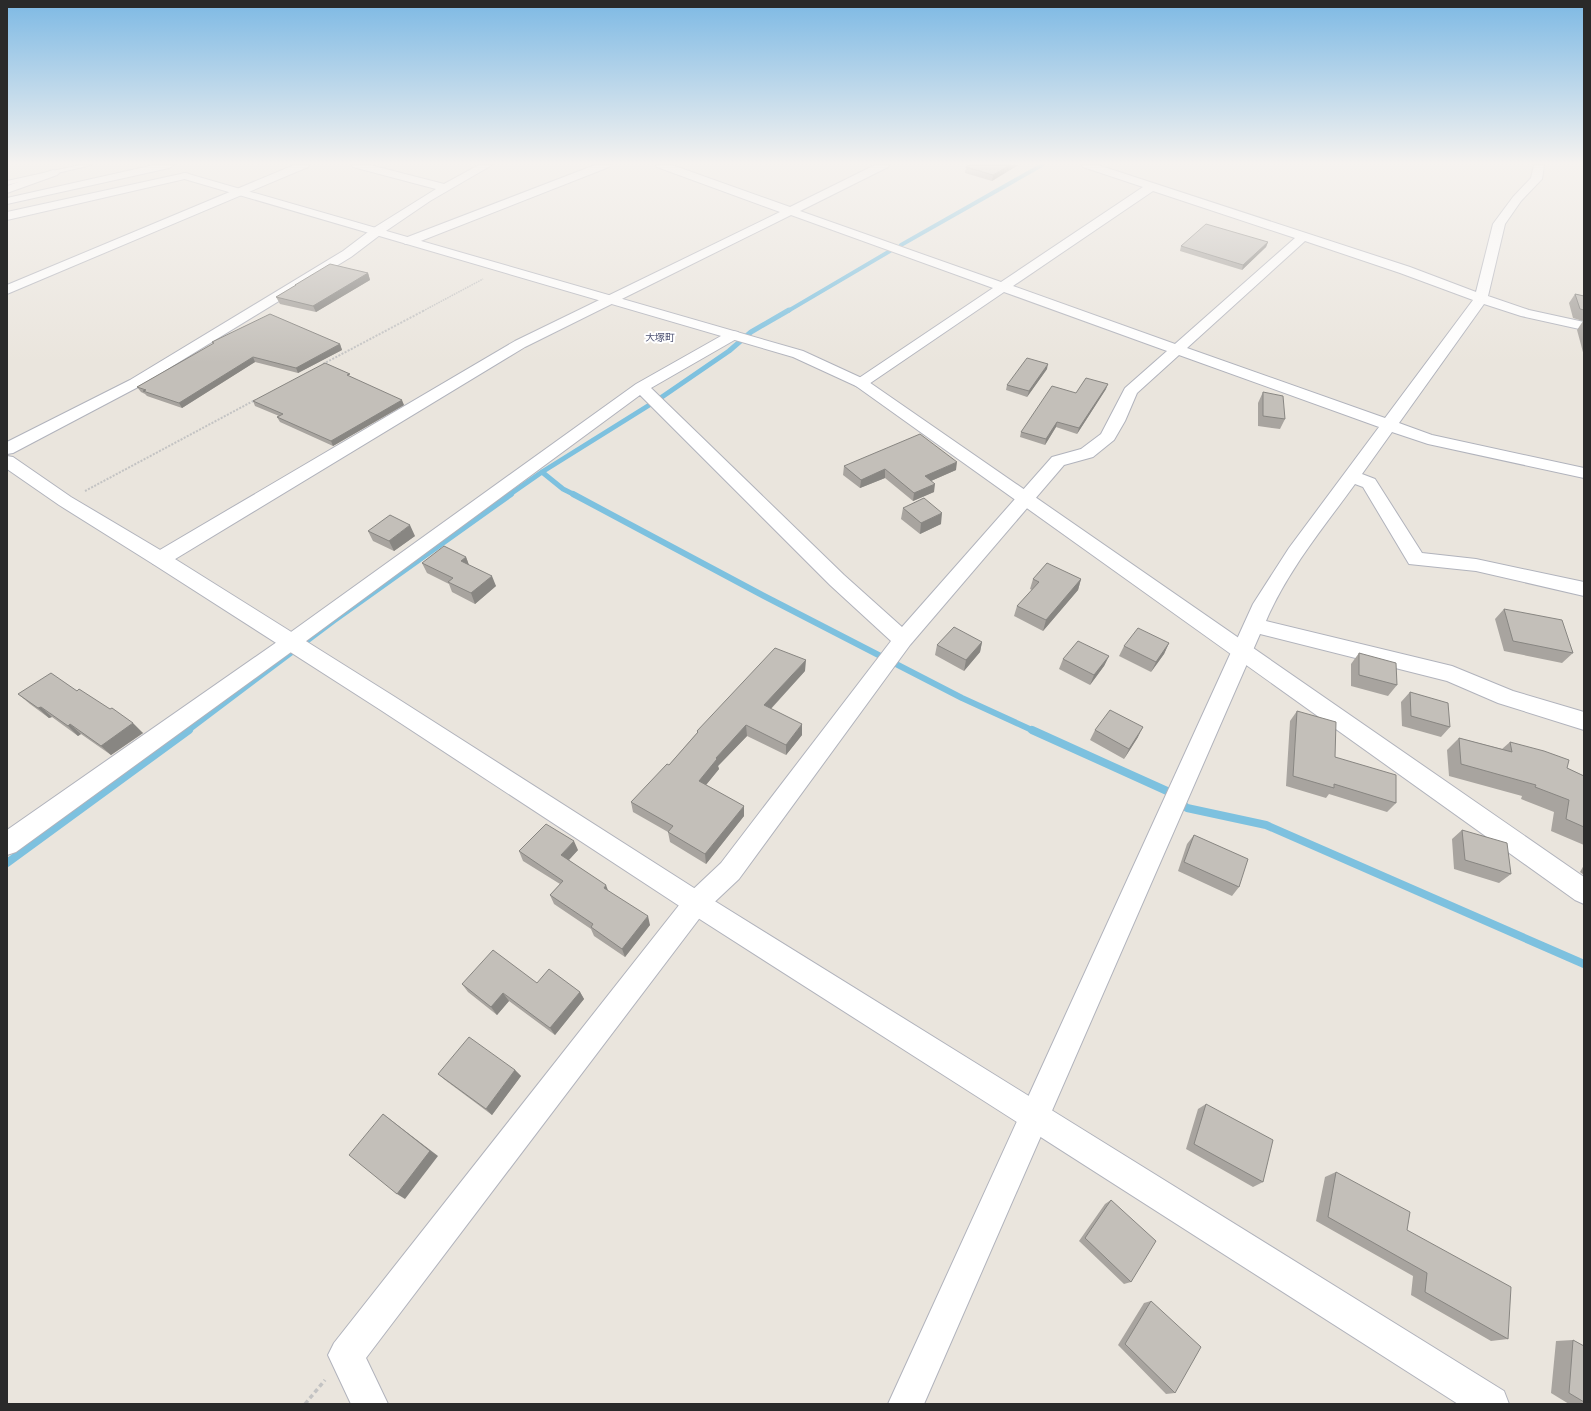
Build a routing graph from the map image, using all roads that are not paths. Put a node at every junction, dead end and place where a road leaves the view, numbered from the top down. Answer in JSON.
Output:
{"nodes":[{"id":1,"x":148,"y":231,"type":"edge"},
{"id":2,"x":372,"y":231,"type":"edge"},
{"id":3,"x":435,"y":231,"type":"edge"},
{"id":4,"x":750,"y":231,"type":"edge"},
{"id":5,"x":846,"y":231,"type":"edge"},
{"id":6,"x":1084,"y":231,"type":"edge"},
{"id":7,"x":1288,"y":231,"type":"edge"},
{"id":8,"x":1497,"y":231,"type":"edge"},
{"id":9,"x":376,"y":232,"type":"junction"},
{"id":10,"x":1304,"y":236,"type":"junction"},
{"id":11,"x":409,"y":241,"type":"junction"},
{"id":12,"x":1001,"y":287,"type":"junction"},
{"id":13,"x":7,"y":290,"type":"edge"},
{"id":14,"x":1481,"y":298,"type":"junction"},
{"id":15,"x":610,"y":299,"type":"junction"},
{"id":16,"x":1584,"y":326,"type":"edge"},
{"id":17,"x":733,"y":335,"type":"junction"},
{"id":18,"x":1176,"y":349,"type":"junction"},
{"id":19,"x":861,"y":383,"type":"junction"},
{"id":20,"x":641,"y":387,"type":"junction"},
{"id":21,"x":1390,"y":426,"type":"junction"},
{"id":22,"x":7,"y":450,"type":"edge"},
{"id":23,"x":7,"y":461,"type":"edge"},
{"id":24,"x":1584,"y":473,"type":"edge"},
{"id":25,"x":1352,"y":476,"type":"junction"},
{"id":26,"x":1025,"y":498,"type":"junction"},
{"id":27,"x":160,"y":559,"type":"junction"},
{"id":28,"x":1584,"y":589,"type":"edge"},
{"id":29,"x":1253,"y":625,"type":"junction"},
{"id":30,"x":292,"y":642,"type":"junction"},
{"id":31,"x":1242,"y":651,"type":"junction"},
{"id":32,"x":893,"y":653,"type":"junction"},
{"id":33,"x":1584,"y":721,"type":"edge"},
{"id":34,"x":7,"y":844,"type":"edge"},
{"id":35,"x":1584,"y":892,"type":"edge"},
{"id":36,"x":696,"y":903,"type":"junction"},
{"id":37,"x":1035,"y":1117,"type":"junction"},
{"id":38,"x":370,"y":1404,"type":"edge"},
{"id":39,"x":906,"y":1404,"type":"edge"},
{"id":40,"x":1490,"y":1404,"type":"edge"}],
"edges":[{"from":1,"to":13,"type":"street"},
{"from":2,"to":9,"type":"street"},
{"from":3,"to":11,"type":"street"},
{"from":4,"to":15,"type":"street"},
{"from":5,"to":12,"type":"street"},
{"from":6,"to":12,"type":"street"},
{"from":7,"to":10,"type":"street"},
{"from":8,"to":14,"type":"street"},
{"from":9,"to":11,"type":"street"},
{"from":9,"to":22,"type":"street"},
{"from":10,"to":14,"type":"street"},
{"from":10,"to":18,"type":"street"},
{"from":11,"to":15,"type":"street"},
{"from":12,"to":18,"type":"street"},
{"from":12,"to":19,"type":"street"},
{"from":14,"to":16,"type":"street"},
{"from":14,"to":21,"type":"street"},
{"from":15,"to":17,"type":"street"},
{"from":15,"to":27,"type":"street"},
{"from":17,"to":19,"type":"street"},
{"from":17,"to":20,"type":"street"},
{"from":18,"to":21,"type":"street"},
{"from":18,"to":26,"type":"street"},
{"from":19,"to":26,"type":"street"},
{"from":20,"to":30,"type":"street"},
{"from":20,"to":32,"type":"street"},
{"from":21,"to":24,"type":"street"},
{"from":21,"to":25,"type":"street"},
{"from":23,"to":27,"type":"street"},
{"from":25,"to":28,"type":"street"},
{"from":25,"to":29,"type":"street"},
{"from":26,"to":31,"type":"street"},
{"from":26,"to":32,"type":"street"},
{"from":27,"to":30,"type":"street"},
{"from":29,"to":31,"type":"street"},
{"from":29,"to":33,"type":"street"},
{"from":30,"to":34,"type":"street"},
{"from":30,"to":36,"type":"street"},
{"from":31,"to":35,"type":"street"},
{"from":31,"to":37,"type":"street"},
{"from":32,"to":36,"type":"street"},
{"from":36,"to":37,"type":"street"},
{"from":36,"to":38,"type":"street"},
{"from":37,"to":39,"type":"street"},
{"from":37,"to":40,"type":"street"}]}
